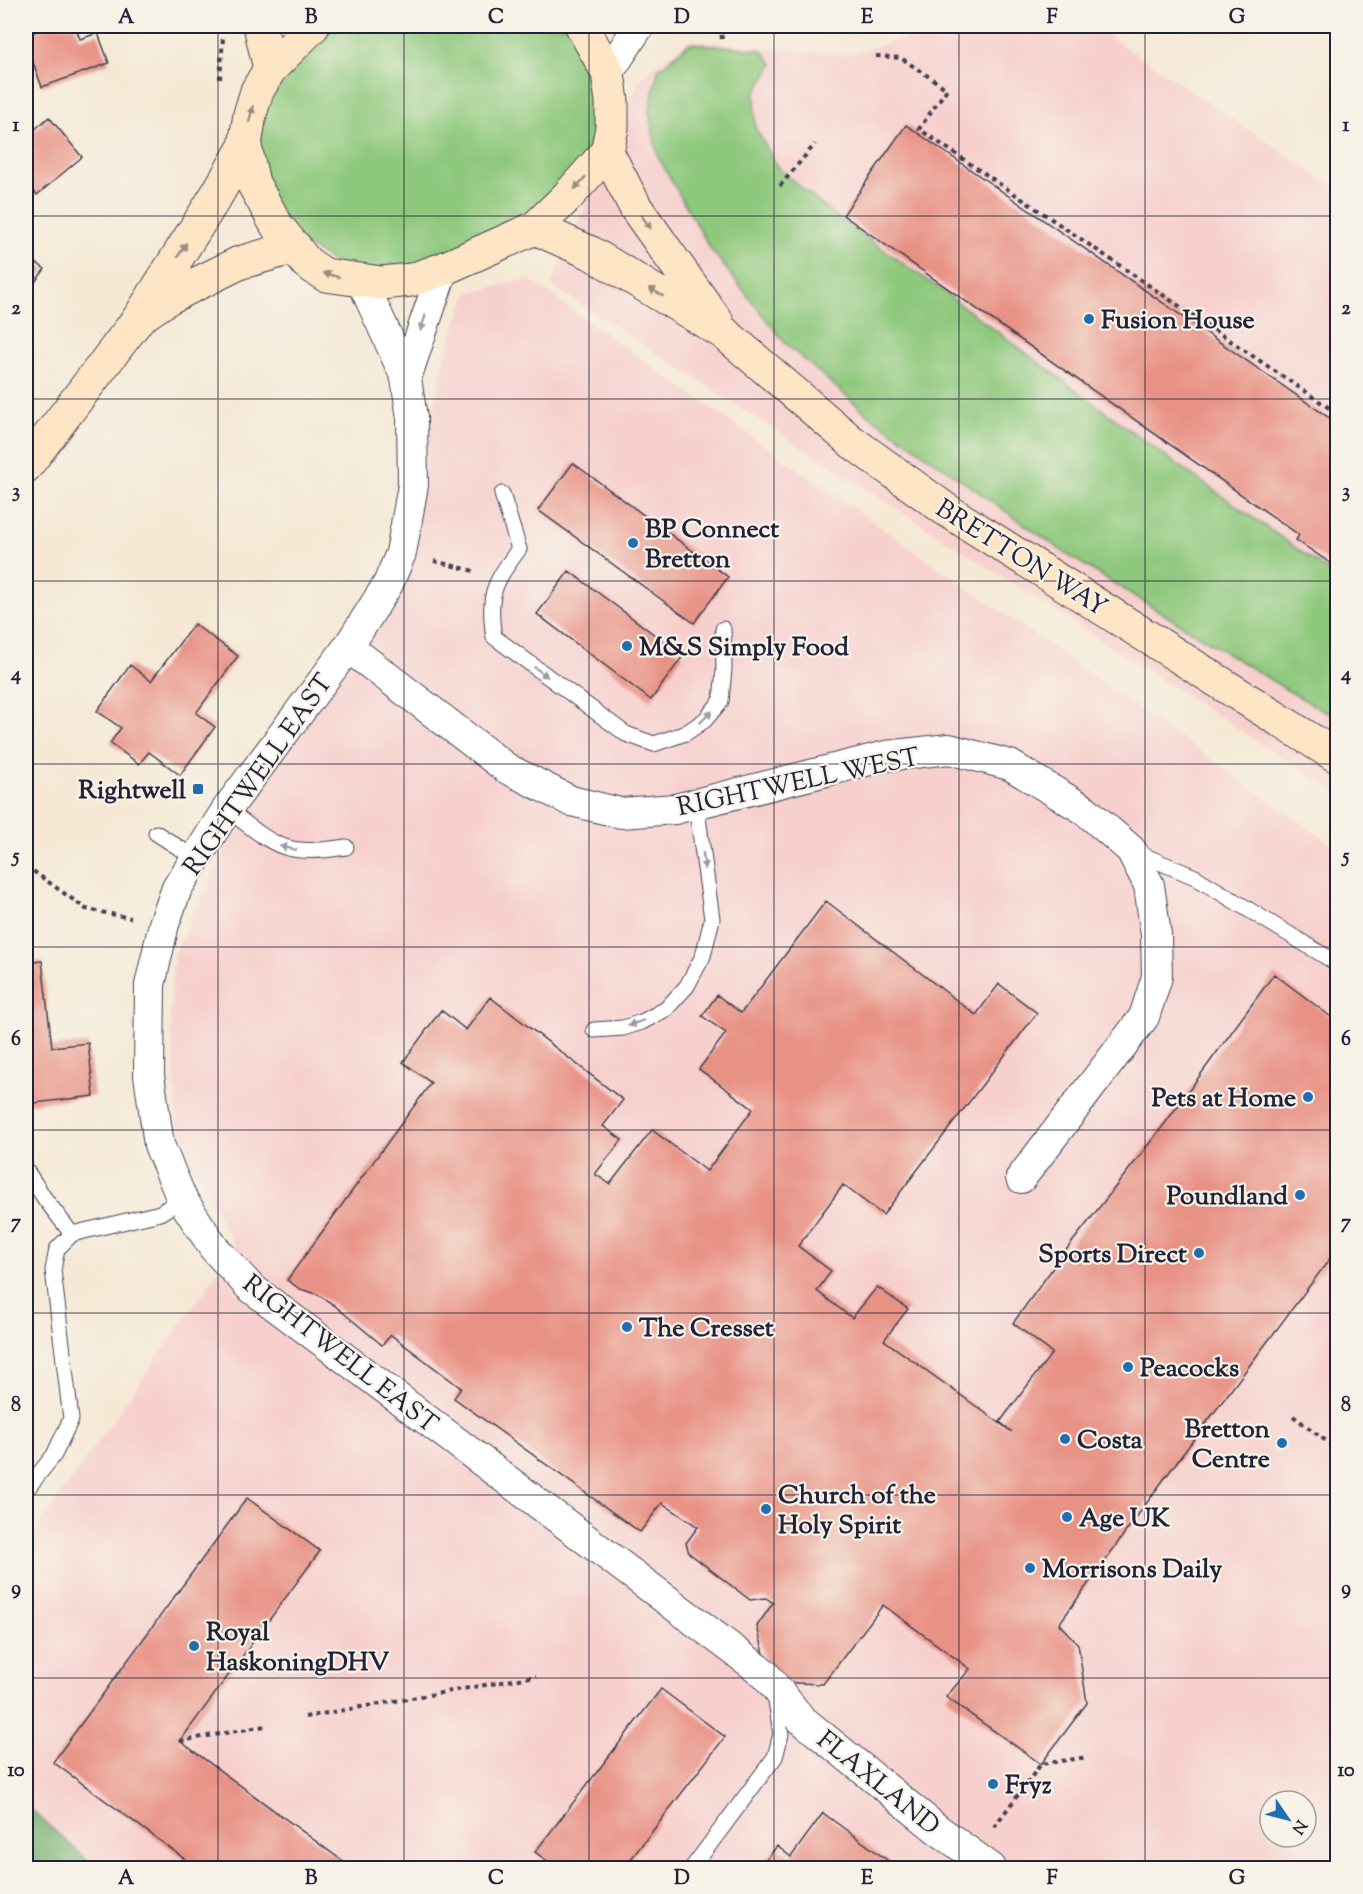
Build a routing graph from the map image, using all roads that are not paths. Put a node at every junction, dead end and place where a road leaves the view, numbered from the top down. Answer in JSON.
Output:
{"nodes":[{"id":1,"x":260,"y":26,"type":"edge"},
{"id":2,"x":313,"y":26,"type":"edge"},
{"id":3,"x":582,"y":26,"type":"edge"},
{"id":4,"x":639,"y":26,"type":"edge"},
{"id":5,"x":270,"y":69,"type":"junction"},
{"id":6,"x":608,"y":73,"type":"junction"},
{"id":7,"x":245,"y":146,"type":"junction"},
{"id":8,"x":607,"y":152,"type":"junction"},
{"id":9,"x":535,"y":228,"type":"junction"},
{"id":10,"x":295,"y":248,"type":"junction"},
{"id":11,"x":443,"y":270,"type":"junction"},
{"id":12,"x":362,"y":281,"type":"junction"},
{"id":13,"x":139,"y":318,"type":"junction"},
{"id":14,"x":724,"y":333,"type":"junction"},
{"id":15,"x":406,"y":378,"type":"junction"},
{"id":16,"x":26,"y":466,"type":"edge"},
{"id":17,"x":502,"y":494,"type":"dead end"},
{"id":18,"x":723,"y":629,"type":"dead end"},
{"id":19,"x":348,"y":647,"type":"junction"},
{"id":20,"x":1338,"y":757,"type":"edge"},
{"id":21,"x":696,"y":803,"type":"junction"},
{"id":22,"x":227,"y":809,"type":"junction"},
{"id":23,"x":156,"y":833,"type":"dead end"},
{"id":24,"x":346,"y":847,"type":"dead end"},
{"id":25,"x":1131,"y":850,"type":"junction"},
{"id":26,"x":195,"y":858,"type":"junction"},
{"id":27,"x":1338,"y":964,"type":"edge"},
{"id":28,"x":594,"y":1030,"type":"dead end"},
{"id":29,"x":26,"y":1170,"type":"edge"},
{"id":30,"x":1021,"y":1178,"type":"dead end"},
{"id":31,"x":182,"y":1199,"type":"junction"},
{"id":32,"x":72,"y":1234,"type":"junction"},
{"id":33,"x":26,"y":1490,"type":"edge"},
{"id":34,"x":774,"y":1688,"type":"junction"},
{"id":35,"x":982,"y":1862,"type":"edge"},
{"id":36,"x":692,"y":1869,"type":"edge"}],
"edges":[{"from":1,"to":5,"type":"street"},
{"from":2,"to":5,"type":"street"},
{"from":3,"to":6,"type":"street"},
{"from":4,"to":6,"type":"street"},
{"from":7,"to":5,"type":"street","one_way":true},
{"from":6,"to":8,"type":"street"},
{"from":7,"to":10,"type":"street"},
{"from":13,"to":7,"type":"street","one_way":true},
{"from":8,"to":9,"type":"street","one_way":true},
{"from":8,"to":14,"type":"street","name":"BRETTON WAY","one_way":true},
{"from":9,"to":11,"type":"street"},
{"from":14,"to":9,"type":"street","name":"BRETTON WAY","one_way":true},
{"from":12,"to":10,"type":"street","one_way":true},
{"from":10,"to":13,"type":"street"},
{"from":11,"to":12,"type":"street"},
{"from":11,"to":15,"type":"street","name":"RIGHTWELL EAST","one_way":true},
{"from":12,"to":15,"type":"street","name":"RIGHTWELL EAST"},
{"from":13,"to":16,"type":"street"},
{"from":14,"to":20,"type":"street","name":"BRETTON WAY"},
{"from":15,"to":19,"type":"street","name":"RIGHTWELL EAST"},
{"from":17,"to":18,"type":"lane","one_way":true},
{"from":19,"to":21,"type":"street","name":"RIGHTWELL WEST"},
{"from":19,"to":22,"type":"street","name":"RIGHTWELL EAST"},
{"from":21,"to":25,"type":"street","name":"RIGHTWELL WEST"},
{"from":21,"to":28,"type":"lane","one_way":true},
{"from":24,"to":22,"type":"lane","one_way":true},
{"from":22,"to":26,"type":"street","name":"RIGHTWELL EAST"},
{"from":23,"to":26,"type":"lane"},
{"from":25,"to":27,"type":"lane"},
{"from":25,"to":30,"type":"street","name":"RIGHTWELL WEST"},
{"from":26,"to":31,"type":"street","name":"RIGHTWELL EAST"},
{"from":29,"to":32,"type":"lane"},
{"from":31,"to":32,"type":"lane"},
{"from":31,"to":34,"type":"street","name":"RIGHTWELL EAST"},
{"from":32,"to":33,"type":"lane"},
{"from":34,"to":35,"type":"street","name":"FLAXLAND"},
{"from":34,"to":36,"type":"lane"}]}
